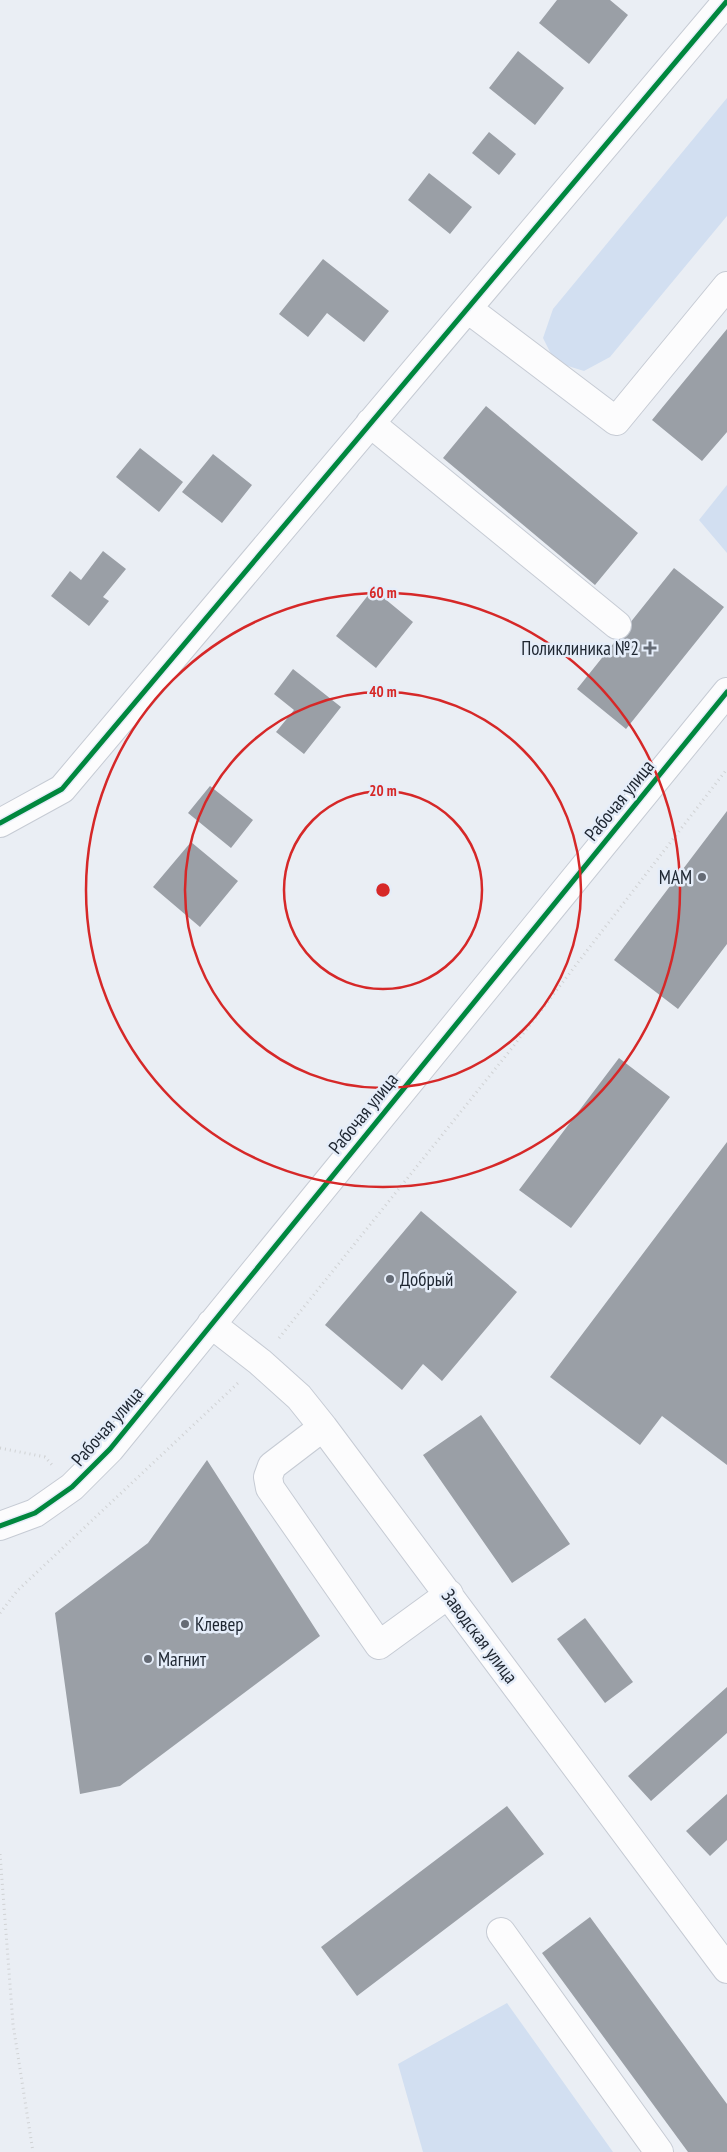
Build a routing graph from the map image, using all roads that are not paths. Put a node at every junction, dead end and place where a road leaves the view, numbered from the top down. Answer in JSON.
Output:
{"nodes":[{"id":1,"x":725,"y":9,"type":"edge"},
{"id":2,"x":727,"y":286,"type":"edge"},
{"id":3,"x":468,"y":309,"type":"junction"},
{"id":4,"x":370,"y":423,"type":"junction"},
{"id":5,"x":617,"y":625,"type":"dead end"},
{"id":6,"x":727,"y":692,"type":"edge"},
{"id":7,"x":0,"y":822,"type":"edge"},
{"id":8,"x":211,"y":1324,"type":"junction"},
{"id":9,"x":323,"y":1428,"type":"junction"},
{"id":10,"x":0,"y":1526,"type":"edge"},
{"id":11,"x":449,"y":1594,"type":"junction"},
{"id":12,"x":501,"y":1932,"type":"dead end"},
{"id":13,"x":727,"y":1969,"type":"edge"},
{"id":14,"x":659,"y":2152,"type":"edge"}],
"edges":[{"from":1,"to":3,"type":"street"},
{"from":2,"to":3,"type":"street"},
{"from":3,"to":4,"type":"street"},
{"from":4,"to":5,"type":"street"},
{"from":4,"to":7,"type":"street"},
{"from":6,"to":8,"type":"street","name":"Рабочая улица"},
{"from":8,"to":9,"type":"street","name":"Заводская улица"},
{"from":8,"to":10,"type":"street","name":"Рабочая улица"},
{"from":9,"to":11,"type":"street","name":"Заводская улица"},
{"from":9,"to":11,"type":"street"},
{"from":11,"to":13,"type":"street","name":"Заводская улица"},
{"from":12,"to":14,"type":"street"}]}
